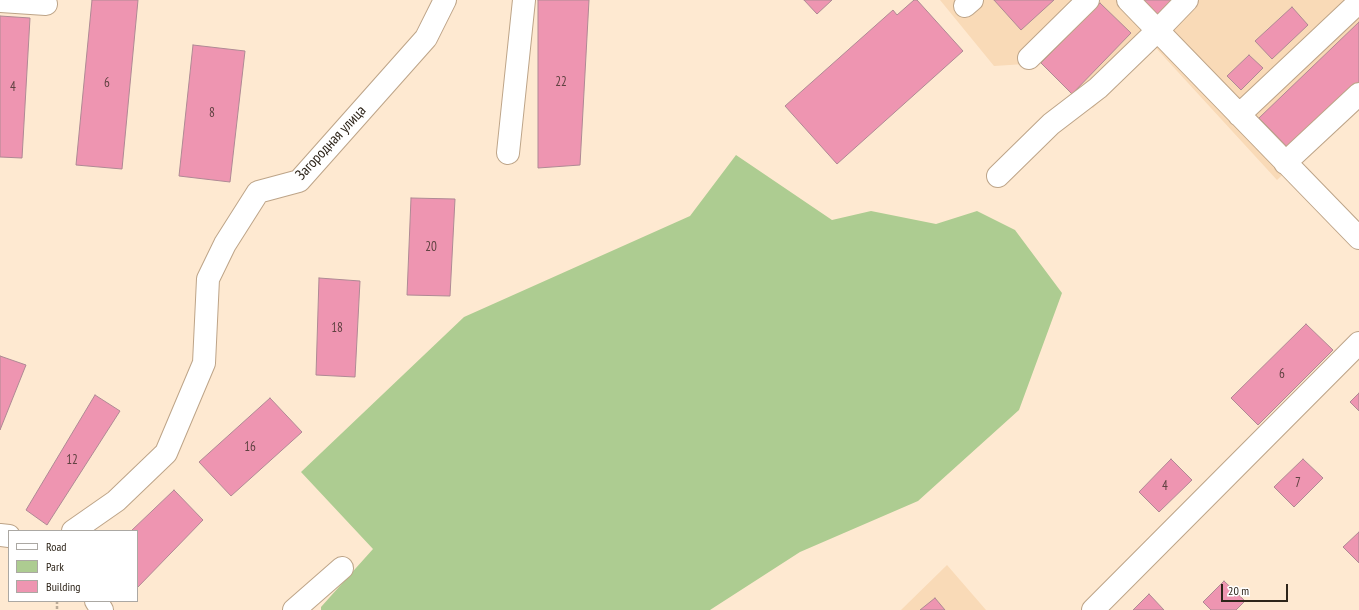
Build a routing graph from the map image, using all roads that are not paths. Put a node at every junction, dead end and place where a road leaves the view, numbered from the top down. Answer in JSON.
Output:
{"nodes":[{"id":1,"x":445,"y":0,"type":"edge"},
{"id":2,"x":524,"y":0,"type":"edge"},
{"id":3,"x":1088,"y":0,"type":"edge"},
{"id":4,"x":1128,"y":0,"type":"edge"},
{"id":5,"x":1187,"y":0,"type":"edge"},
{"id":6,"x":0,"y":1,"type":"edge"},
{"id":7,"x":1359,"y":2,"type":"edge"},
{"id":8,"x":46,"y":4,"type":"dead end"},
{"id":9,"x":1158,"y":30,"type":"junction"},
{"id":10,"x":1029,"y":58,"type":"dead end"},
{"id":11,"x":1359,"y":94,"type":"edge"},
{"id":12,"x":1239,"y":115,"type":"junction"},
{"id":13,"x":508,"y":154,"type":"dead end"},
{"id":14,"x":1286,"y":163,"type":"junction"},
{"id":15,"x":998,"y":176,"type":"dead end"},
{"id":16,"x":1359,"y":238,"type":"edge"},
{"id":17,"x":1359,"y":344,"type":"edge"},
{"id":18,"x":74,"y":530,"type":"edge"},
{"id":19,"x":342,"y":568,"type":"dead end"},
{"id":20,"x":294,"y":610,"type":"edge"},
{"id":21,"x":1094,"y":610,"type":"edge"}],
"edges":[{"from":1,"to":18,"type":"street","name":"Загородная улица"},
{"from":2,"to":13,"type":"street"},
{"from":3,"to":10,"type":"street"},
{"from":4,"to":9,"type":"street"},
{"from":5,"to":9,"type":"street"},
{"from":6,"to":8,"type":"street"},
{"from":7,"to":12,"type":"street"},
{"from":9,"to":12,"type":"street"},
{"from":9,"to":15,"type":"street"},
{"from":11,"to":14,"type":"street"},
{"from":12,"to":14,"type":"street"},
{"from":14,"to":16,"type":"street"},
{"from":17,"to":21,"type":"street"},
{"from":19,"to":20,"type":"street"}]}
